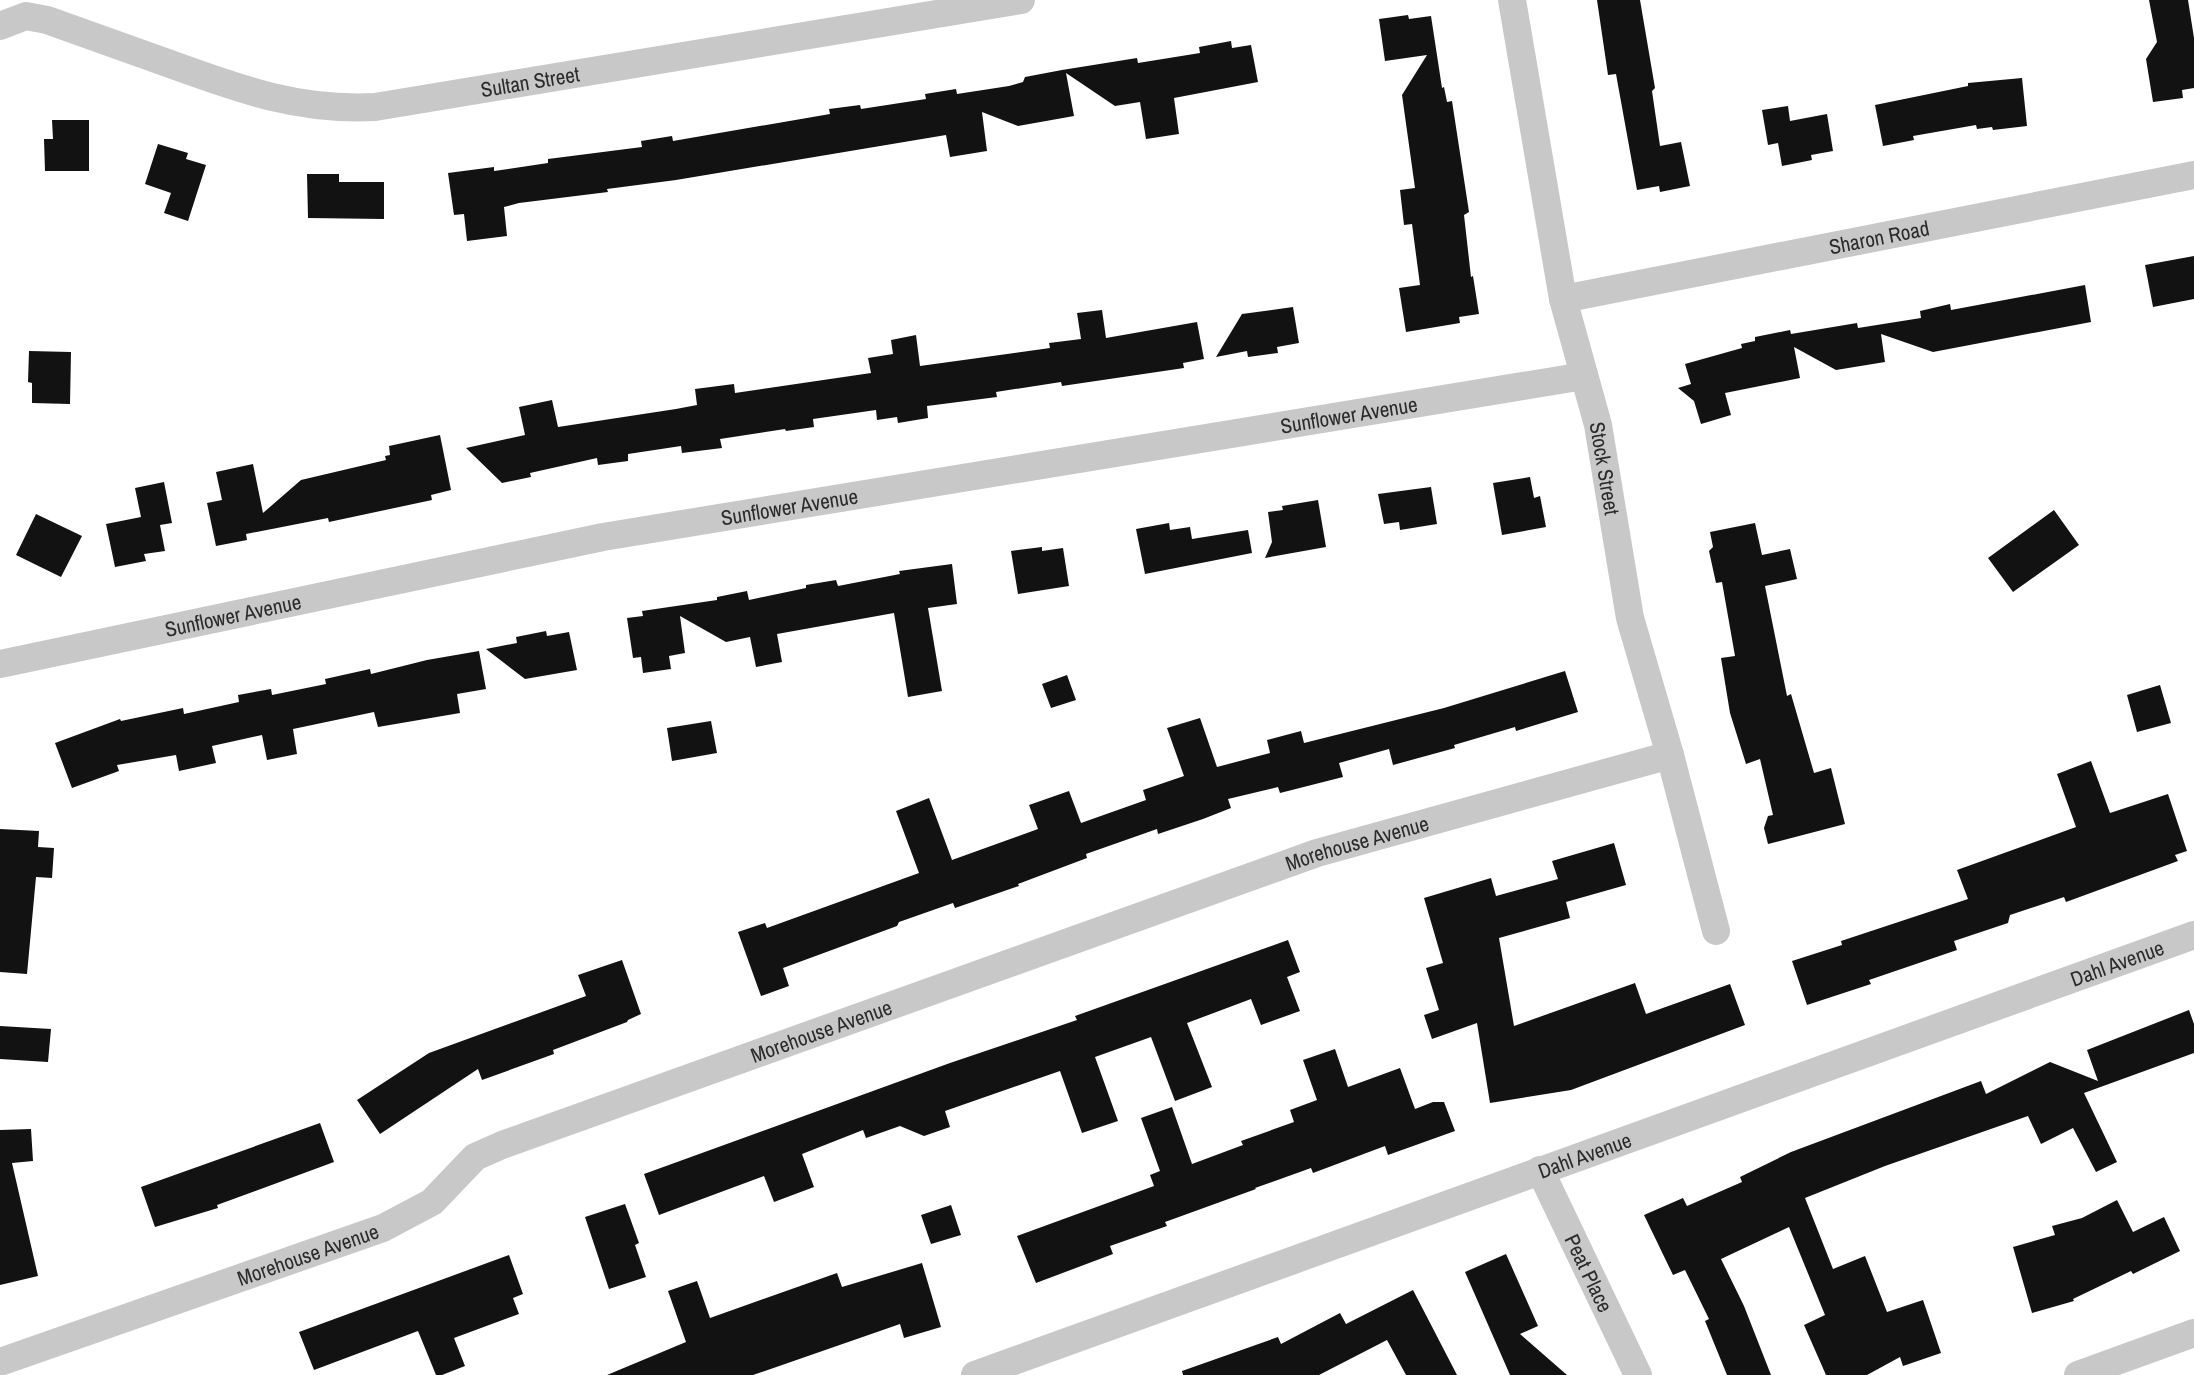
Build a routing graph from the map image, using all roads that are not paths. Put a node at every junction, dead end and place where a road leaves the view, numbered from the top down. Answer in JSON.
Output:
{"nodes":[{"id":1,"x":1021,"y":0,"type":"edge"},
{"id":2,"x":1512,"y":0,"type":"edge"},
{"id":3,"x":0,"y":26,"type":"edge"},
{"id":4,"x":2194,"y":174,"type":"edge"},
{"id":5,"x":1563,"y":299,"type":"junction"},
{"id":6,"x":1584,"y":376,"type":"junction"},
{"id":7,"x":0,"y":664,"type":"edge"},
{"id":8,"x":1670,"y":755,"type":"junction"},
{"id":9,"x":1716,"y":931,"type":"dead end"},
{"id":10,"x":2194,"y":935,"type":"edge"},
{"id":11,"x":1541,"y":1170,"type":"junction"},
{"id":12,"x":2194,"y":1333,"type":"edge"},
{"id":13,"x":0,"y":1362,"type":"edge"},
{"id":14,"x":975,"y":1375,"type":"edge"},
{"id":15,"x":1638,"y":1375,"type":"edge"},
{"id":16,"x":2078,"y":1375,"type":"edge"}],
"edges":[{"from":1,"to":3,"type":"street","name":"Sultan Street"},
{"from":2,"to":5,"type":"street","name":"Stock Street"},
{"from":4,"to":5,"type":"street","name":"Sharon Road"},
{"from":5,"to":6,"type":"street","name":"Stock Street"},
{"from":6,"to":7,"type":"street","name":"Sunflower Avenue"},
{"from":6,"to":8,"type":"street","name":"Stock Street"},
{"from":8,"to":9,"type":"street","name":"Stock Street"},
{"from":8,"to":13,"type":"street","name":"Morehouse Avenue"},
{"from":10,"to":11,"type":"street","name":"Dahl Avenue"},
{"from":11,"to":14,"type":"street","name":"Dahl Avenue"},
{"from":11,"to":15,"type":"street","name":"Peat Place"},
{"from":12,"to":16,"type":"street"}]}
